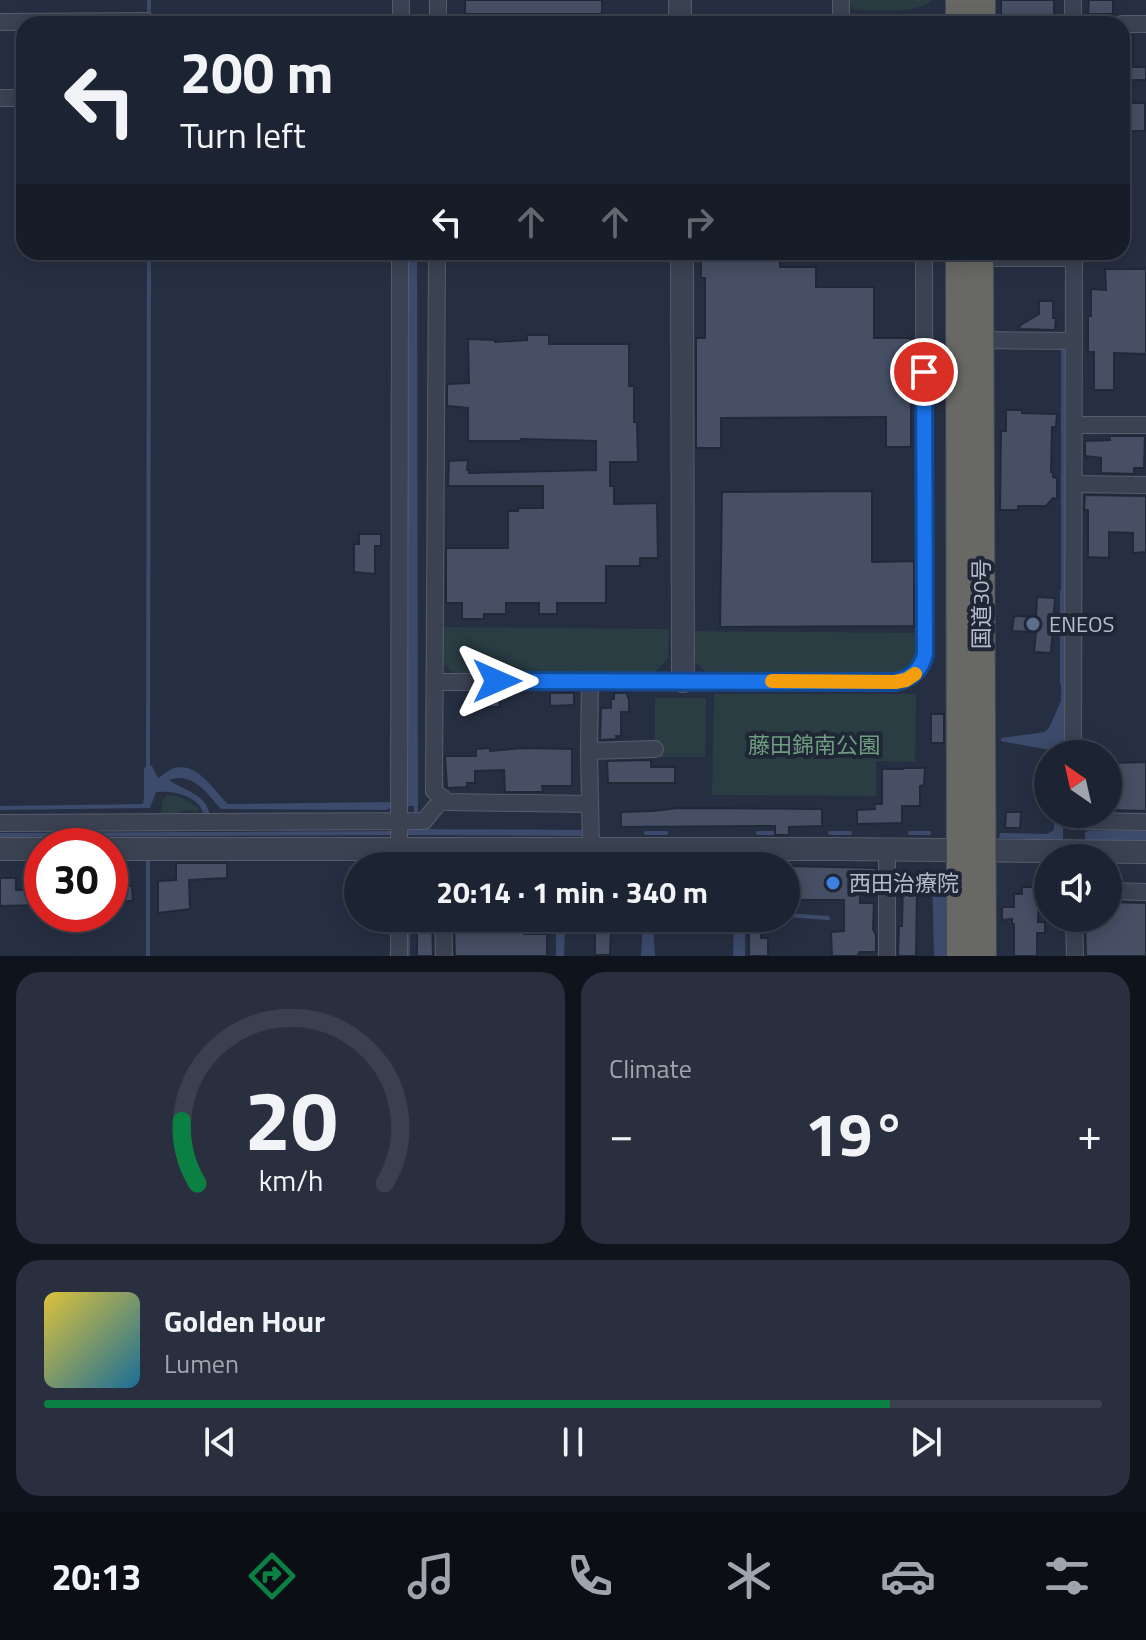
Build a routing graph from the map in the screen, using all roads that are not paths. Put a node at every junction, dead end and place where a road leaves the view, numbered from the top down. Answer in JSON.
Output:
{"nodes":[{"id":1,"x":400,"y":260,"type":"edge"},
{"id":2,"x":437,"y":260,"type":"edge"},
{"id":3,"x":682,"y":260,"type":"edge"},
{"id":4,"x":924,"y":260,"type":"edge"},
{"id":5,"x":973,"y":260,"type":"edge"},
{"id":6,"x":973,"y":260,"type":"edge"},
{"id":7,"x":1069,"y":260,"type":"edge"},
{"id":8,"x":979,"y":340,"type":"junction"},
{"id":9,"x":1074,"y":341,"type":"junction"},
{"id":10,"x":1075,"y":425,"type":"junction"},
{"id":11,"x":1146,"y":425,"type":"edge"},
{"id":12,"x":1074,"y":484,"type":"junction"},
{"id":13,"x":1146,"y":485,"type":"edge"},
{"id":14,"x":590,"y":681,"type":"junction"},
{"id":15,"x":683,"y":681,"type":"junction"},
{"id":16,"x":435,"y":682,"type":"junction"},
{"id":17,"x":1073,"y":740,"type":"edge"},
{"id":18,"x":655,"y":749,"type":"dead end"},
{"id":19,"x":589,"y":751,"type":"junction"},
{"id":20,"x":443,"y":798,"type":"junction"},
{"id":21,"x":590,"y":804,"type":"junction"},
{"id":22,"x":1122,"y":821,"type":"edge"},
{"id":23,"x":1146,"y":822,"type":"edge"},
{"id":24,"x":0,"y":823,"type":"edge"},
{"id":25,"x":170,"y":835,"type":"junction"},
{"id":26,"x":591,"y":838,"type":"junction"},
{"id":27,"x":399,"y":840,"type":"edge"},
{"id":28,"x":128,"y":845,"type":"edge"},
{"id":29,"x":0,"y":849,"type":"edge"},
{"id":30,"x":24,"y":849,"type":"edge"},
{"id":31,"x":887,"y":849,"type":"junction"},
{"id":32,"x":971,"y":850,"type":"junction"},
{"id":33,"x":430,"y":852,"type":"edge"},
{"id":34,"x":482,"y":852,"type":"edge"},
{"id":35,"x":1146,"y":852,"type":"edge"},
{"id":36,"x":1034,"y":853,"type":"edge"},
{"id":37,"x":1122,"y":853,"type":"edge"},
{"id":38,"x":1122,"y":891,"type":"edge"},
{"id":39,"x":1146,"y":892,"type":"edge"},
{"id":40,"x":399,"y":932,"type":"edge"},
{"id":41,"x":443,"y":932,"type":"edge"},
{"id":42,"x":1074,"y":932,"type":"edge"},
{"id":43,"x":399,"y":956,"type":"edge"},
{"id":44,"x":444,"y":956,"type":"edge"},
{"id":45,"x":887,"y":956,"type":"edge"},
{"id":46,"x":961,"y":956,"type":"edge"},
{"id":47,"x":982,"y":956,"type":"edge"},
{"id":48,"x":1075,"y":956,"type":"edge"}],
"edges":[{"from":1,"to":27,"type":"street"},
{"from":2,"to":16,"type":"street"},
{"from":3,"to":15,"type":"street"},
{"from":4,"to":15,"type":"street"},
{"from":5,"to":8,"type":"highway","name":"国道30号"},
{"from":6,"to":32,"type":"highway","name":"国道30号"},
{"from":7,"to":9,"type":"street"},
{"from":8,"to":9,"type":"street"},
{"from":8,"to":32,"type":"highway","name":"国道30号"},
{"from":9,"to":10,"type":"street"},
{"from":10,"to":11,"type":"street"},
{"from":10,"to":12,"type":"street"},
{"from":12,"to":13,"type":"street"},
{"from":12,"to":17,"type":"street"},
{"from":14,"to":15,"type":"street"},
{"from":14,"to":16,"type":"street"},
{"from":14,"to":19,"type":"street"},
{"from":16,"to":20,"type":"street"},
{"from":18,"to":19,"type":"street"},
{"from":19,"to":21,"type":"street"},
{"from":20,"to":21,"type":"street"},
{"from":20,"to":27,"type":"street"},
{"from":21,"to":26,"type":"street"},
{"from":22,"to":23,"type":"street"},
{"from":24,"to":25,"type":"street"},
{"from":25,"to":27,"type":"street"},
{"from":25,"to":28,"type":"street"},
{"from":26,"to":31,"type":"street"},
{"from":26,"to":34,"type":"street"},
{"from":27,"to":33,"type":"street"},
{"from":29,"to":30,"type":"street"},
{"from":31,"to":32,"type":"street"},
{"from":31,"to":45,"type":"street"},
{"from":32,"to":36,"type":"street"},
{"from":32,"to":46,"type":"highway","name":"国道30号"},
{"from":32,"to":47,"type":"highway","name":"国道30号"},
{"from":35,"to":37,"type":"street"},
{"from":38,"to":39,"type":"street"},
{"from":40,"to":43,"type":"street"},
{"from":41,"to":44,"type":"street"},
{"from":42,"to":48,"type":"street"}]}
